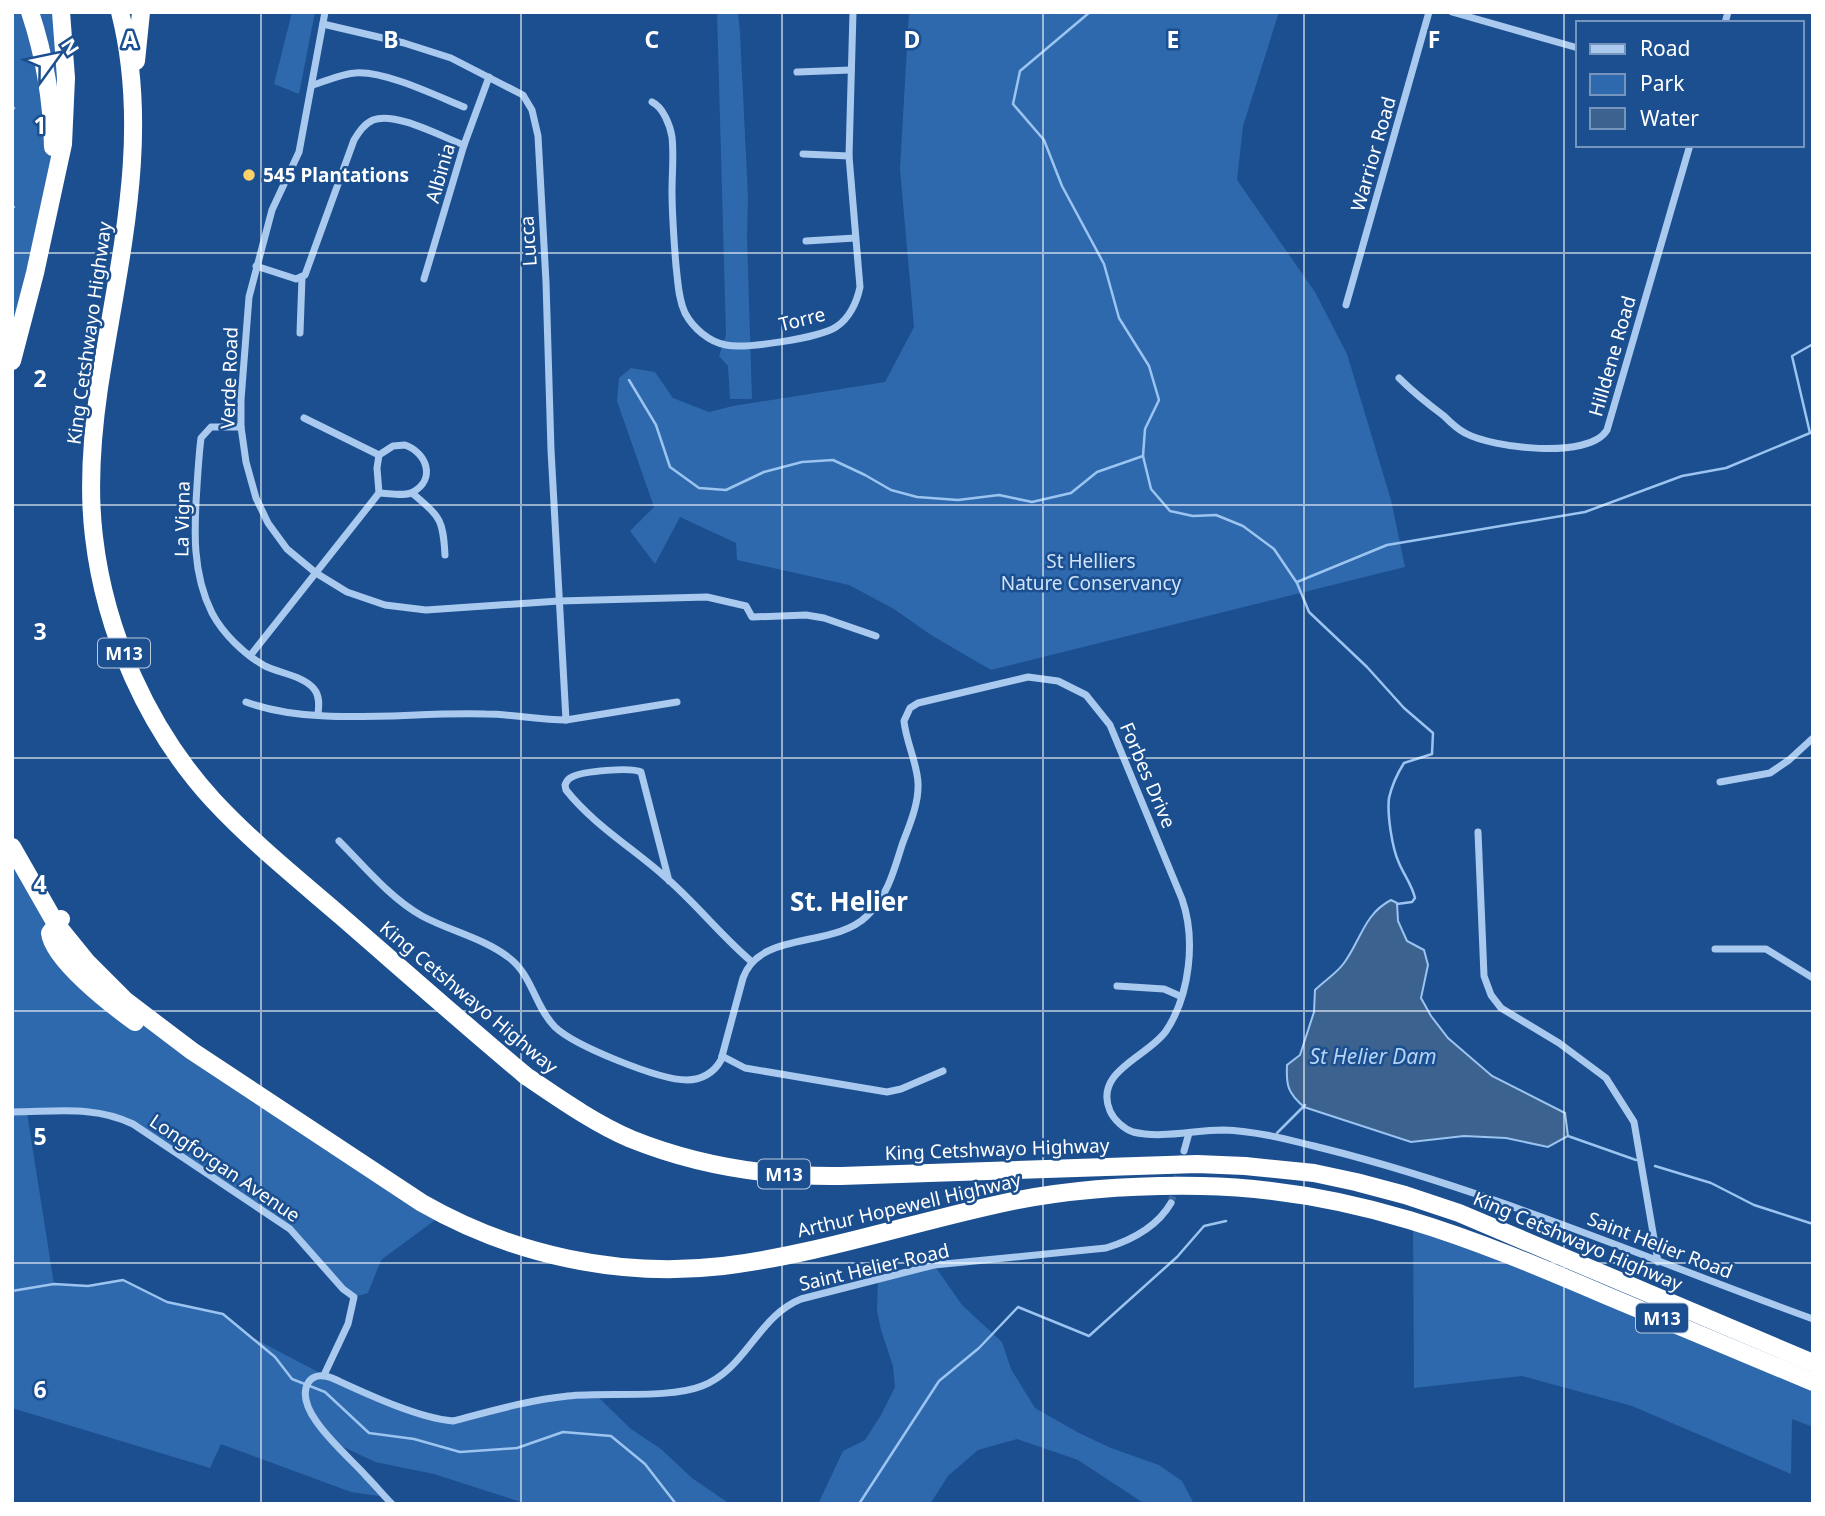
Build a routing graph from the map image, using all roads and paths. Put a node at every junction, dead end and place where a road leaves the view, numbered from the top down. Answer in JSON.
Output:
{"nodes":[{"id":1,"x":30,"y":12,"type":"edge"},
{"id":2,"x":61,"y":12,"type":"edge"},
{"id":3,"x":120,"y":12,"type":"edge"},
{"id":4,"x":141,"y":12,"type":"edge"},
{"id":5,"x":325,"y":12,"type":"edge"},
{"id":6,"x":853,"y":12,"type":"edge"},
{"id":7,"x":1429,"y":12,"type":"edge"},
{"id":8,"x":1452,"y":12,"type":"edge"},
{"id":9,"x":323,"y":24,"type":"junction"},
{"id":10,"x":1576,"y":47,"type":"edge"},
{"id":11,"x":851,"y":70,"type":"junction"},
{"id":12,"x":133,"y":71,"type":"junction"},
{"id":13,"x":797,"y":72,"type":"dead end"},
{"id":14,"x":489,"y":77,"type":"junction"},
{"id":15,"x":313,"y":85,"type":"junction"},
{"id":16,"x":652,"y":102,"type":"dead end"},
{"id":17,"x":464,"y":107,"type":"dead end"},
{"id":18,"x":464,"y":145,"type":"junction"},
{"id":19,"x":1689,"y":147,"type":"edge"},
{"id":20,"x":803,"y":154,"type":"dead end"},
{"id":21,"x":849,"y":156,"type":"junction"},
{"id":22,"x":56,"y":178,"type":"junction"},
{"id":23,"x":855,"y":238,"type":"junction"},
{"id":24,"x":806,"y":241,"type":"dead end"},
{"id":25,"x":256,"y":266,"type":"junction"},
{"id":26,"x":302,"y":277,"type":"junction"},
{"id":27,"x":424,"y":279,"type":"dead end"},
{"id":28,"x":1346,"y":305,"type":"dead end"},
{"id":29,"x":300,"y":333,"type":"dead end"},
{"id":30,"x":12,"y":361,"type":"edge"},
{"id":31,"x":1398,"y":378,"type":"dead end"},
{"id":32,"x":304,"y":418,"type":"dead end"},
{"id":33,"x":241,"y":427,"type":"junction"},
{"id":34,"x":379,"y":455,"type":"junction"},
{"id":35,"x":379,"y":493,"type":"junction"},
{"id":36,"x":412,"y":493,"type":"junction"},
{"id":37,"x":445,"y":555,"type":"dead end"},
{"id":38,"x":316,"y":573,"type":"junction"},
{"id":39,"x":559,"y":601,"type":"junction"},
{"id":40,"x":876,"y":636,"type":"dead end"},
{"id":41,"x":250,"y":656,"type":"junction"},
{"id":42,"x":246,"y":702,"type":"dead end"},
{"id":43,"x":677,"y":702,"type":"dead end"},
{"id":44,"x":318,"y":715,"type":"junction"},
{"id":45,"x":566,"y":720,"type":"junction"},
{"id":46,"x":1813,"y":738,"type":"edge"},
{"id":47,"x":1720,"y":782,"type":"dead end"},
{"id":48,"x":1478,"y":832,"type":"dead end"},
{"id":49,"x":340,"y":841,"type":"dead end"},
{"id":50,"x":12,"y":847,"type":"edge"},
{"id":51,"x":669,"y":881,"type":"junction"},
{"id":52,"x":1715,"y":949,"type":"dead end"},
{"id":53,"x":752,"y":962,"type":"junction"},
{"id":54,"x":1813,"y":978,"type":"edge"},
{"id":55,"x":1117,"y":986,"type":"dead end"},
{"id":56,"x":1181,"y":996,"type":"junction"},
{"id":57,"x":722,"y":1056,"type":"junction"},
{"id":58,"x":943,"y":1071,"type":"dead end"},
{"id":59,"x":12,"y":1112,"type":"edge"},
{"id":60,"x":1189,"y":1133,"type":"junction"},
{"id":61,"x":1184,"y":1151,"type":"tunnel mouth"},
{"id":62,"x":1060,"y":1194,"type":"joint"},
{"id":63,"x":1171,"y":1203,"type":"tunnel mouth"},
{"id":64,"x":1658,"y":1262,"type":"junction"},
{"id":65,"x":1813,"y":1319,"type":"edge"},
{"id":66,"x":1810,"y":1371,"type":"edge"},
{"id":67,"x":324,"y":1375,"type":"junction"},
{"id":68,"x":392,"y":1504,"type":"edge"}],
"edges":[{"from":1,"to":22,"type":"highway"},
{"from":2,"to":22,"type":"highway"},
{"from":3,"to":12,"type":"highway","name":"King Cetshwayo Highway","number":"M13"},
{"from":4,"to":12,"type":"highway"},
{"from":5,"to":9,"type":"street","name":"Verde Road"},
{"from":6,"to":11,"type":"street","name":"Torre"},
{"from":7,"to":28,"type":"street","name":"Warrior Road"},
{"from":8,"to":10,"type":"street"},
{"from":9,"to":14,"type":"street","name":"Lucca"},
{"from":9,"to":15,"type":"street","name":"Verde Road"},
{"from":11,"to":13,"type":"street"},
{"from":11,"to":21,"type":"street","name":"Torre"},
{"from":12,"to":66,"type":"highway","name":"King Cetshwayo Highway","number":"M13"},
{"from":14,"to":18,"type":"street","name":"Albinia"},
{"from":14,"to":39,"type":"street","name":"Lucca"},
{"from":15,"to":17,"type":"street"},
{"from":15,"to":25,"type":"street","name":"Verde Road"},
{"from":16,"to":23,"type":"street","name":"Torre"},
{"from":18,"to":26,"type":"street"},
{"from":18,"to":27,"type":"street","name":"Albinia"},
{"from":19,"to":31,"type":"street","name":"Hilldene Road"},
{"from":20,"to":21,"type":"street"},
{"from":21,"to":23,"type":"street","name":"Torre"},
{"from":22,"to":30,"type":"highway"},
{"from":23,"to":24,"type":"street"},
{"from":25,"to":26,"type":"street"},
{"from":25,"to":33,"type":"street","name":"Verde Road"},
{"from":26,"to":29,"type":"street"},
{"from":32,"to":34,"type":"street"},
{"from":33,"to":38,"type":"street","name":"Verde Road"},
{"from":33,"to":41,"type":"street","name":"La Vigna"},
{"from":34,"to":35,"type":"street"},
{"from":34,"to":36,"type":"street"},
{"from":35,"to":36,"type":"street"},
{"from":35,"to":38,"type":"street"},
{"from":36,"to":37,"type":"street"},
{"from":38,"to":39,"type":"street","name":"Verde Road"},
{"from":38,"to":41,"type":"street"},
{"from":39,"to":40,"type":"street","name":"Verde Road"},
{"from":39,"to":45,"type":"street"},
{"from":41,"to":44,"type":"street","name":"La Vigna"},
{"from":42,"to":44,"type":"street"},
{"from":43,"to":45,"type":"street"},
{"from":44,"to":45,"type":"street"},
{"from":46,"to":47,"type":"street"},
{"from":48,"to":64,"type":"street"},
{"from":49,"to":57,"type":"street"},
{"from":50,"to":62,"type":"highway","name":"Arthur Hopewell Highway","number":"M13"},
{"from":51,"to":51,"type":"street"},
{"from":51,"to":53,"type":"street"},
{"from":52,"to":54,"type":"street"},
{"from":53,"to":56,"type":"street","name":"Forbes Drive"},
{"from":53,"to":57,"type":"street"},
{"from":55,"to":56,"type":"street"},
{"from":56,"to":60,"type":"street","name":"Forbes Drive"},
{"from":57,"to":58,"type":"street"},
{"from":59,"to":67,"type":"street","name":"Longforgan Avenue"},
{"from":60,"to":61,"type":"street"},
{"from":60,"to":64,"type":"street","name":"Saint Helier Road"},
{"from":62,"to":66,"type":"highway","name":"King Cetshwayo Highway","number":"M13"},
{"from":63,"to":67,"type":"street","name":"Saint Helier Road"},
{"from":64,"to":65,"type":"street","name":"Saint Helier Road"},
{"from":67,"to":68,"type":"street"}]}
